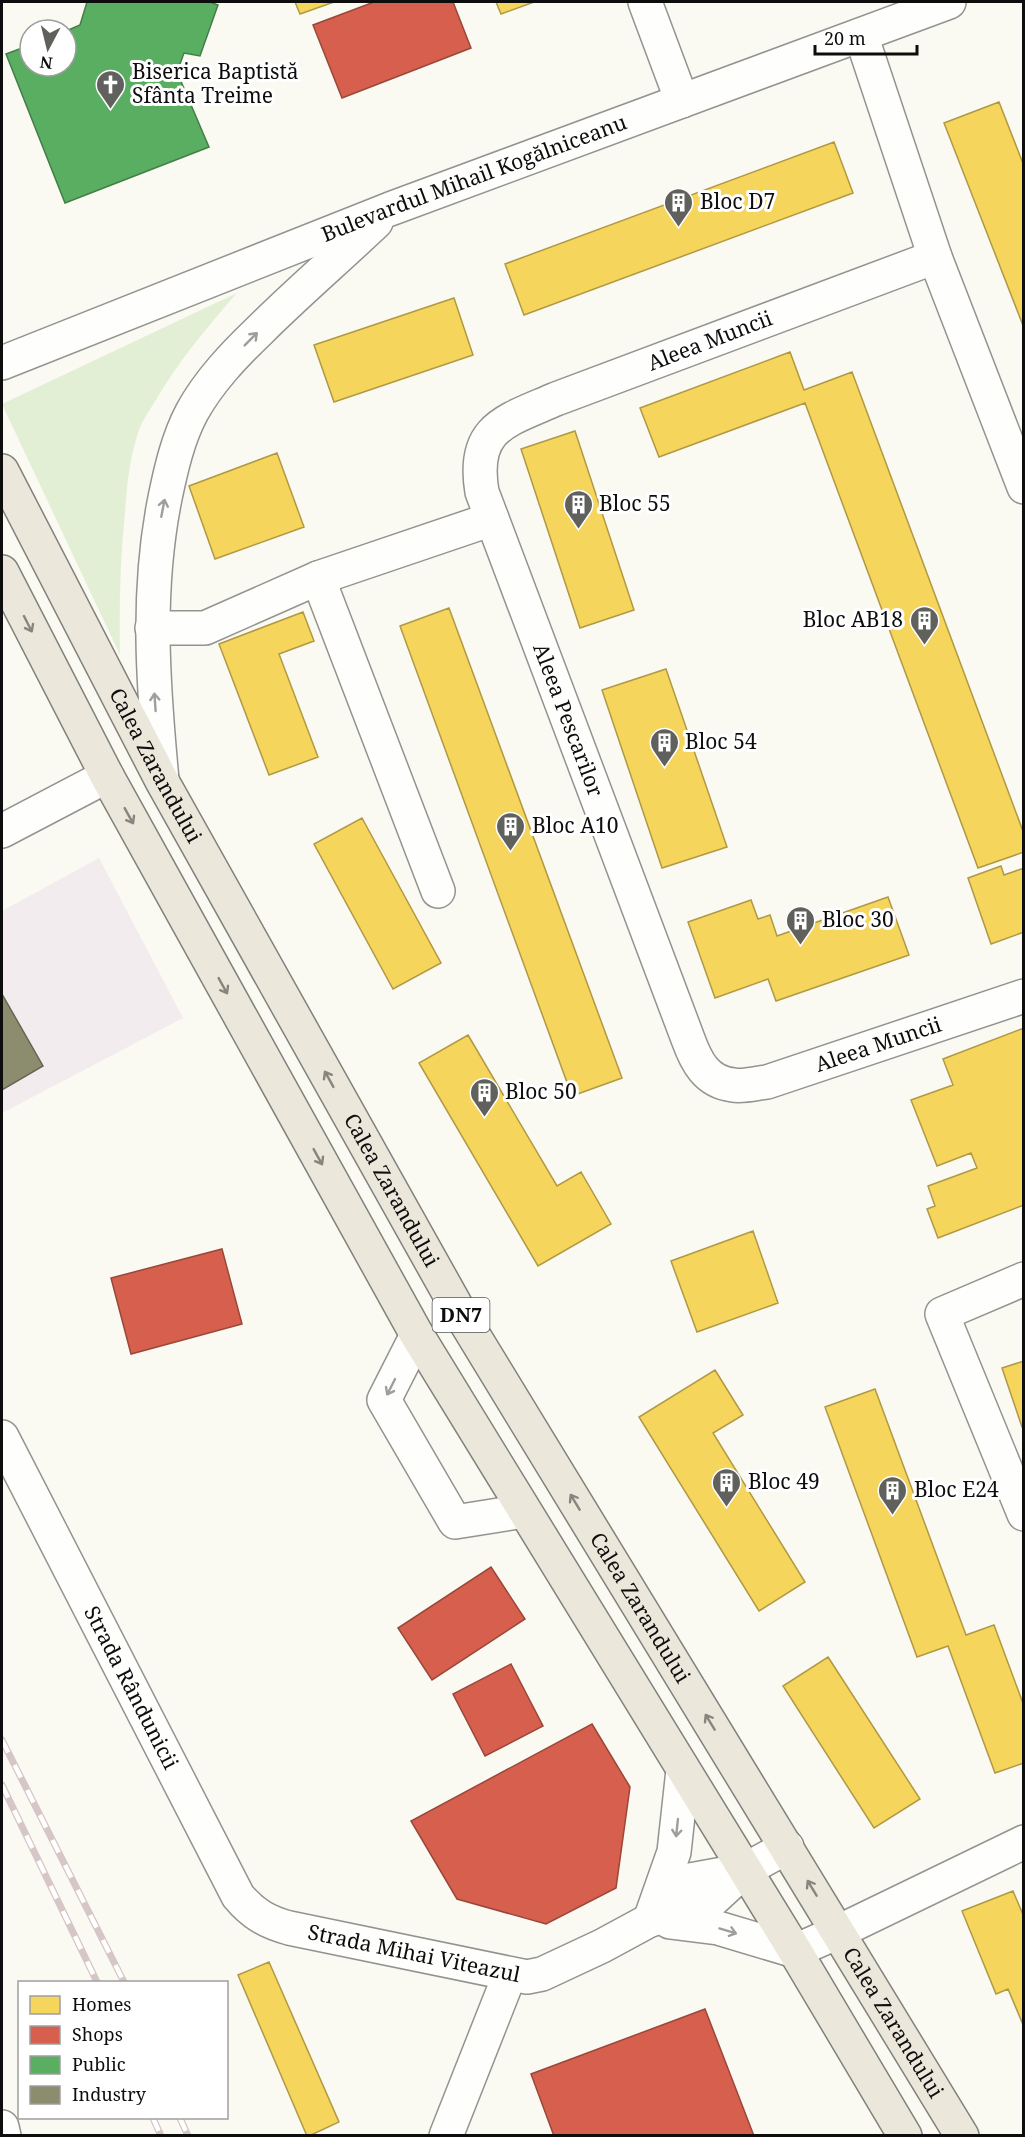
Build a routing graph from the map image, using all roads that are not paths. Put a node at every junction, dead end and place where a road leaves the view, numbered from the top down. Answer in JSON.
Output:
{"nodes":[{"id":1,"x":645,"y":2,"type":"edge"},
{"id":2,"x":950,"y":2,"type":"edge"},
{"id":3,"x":861,"y":34,"type":"junction"},
{"id":4,"x":682,"y":101,"type":"junction"},
{"id":5,"x":390,"y":209,"type":"junction"},
{"id":6,"x":935,"y":257,"type":"junction"},
{"id":7,"x":2,"y":363,"type":"edge"},
{"id":8,"x":488,"y":434,"type":"joint"},
{"id":9,"x":2,"y":471,"type":"edge"},
{"id":10,"x":1023,"y":487,"type":"edge"},
{"id":11,"x":492,"y":519,"type":"junction"},
{"id":12,"x":2,"y":572,"type":"edge"},
{"id":13,"x":318,"y":578,"type":"junction"},
{"id":14,"x":152,"y":628,"type":"junction"},
{"id":15,"x":107,"y":776,"type":"junction"},
{"id":16,"x":162,"y":781,"type":"junction"},
{"id":17,"x":2,"y":831,"type":"edge"},
{"id":18,"x":438,"y":891,"type":"dead end"},
{"id":19,"x":1023,"y":996,"type":"edge"},
{"id":20,"x":733,"y":1085,"type":"joint"},
{"id":21,"x":1023,"y":1279,"type":"edge"},
{"id":22,"x":417,"y":1335,"type":"junction"},
{"id":23,"x":2,"y":1437,"type":"edge"},
{"id":24,"x":524,"y":1510,"type":"junction"},
{"id":25,"x":1023,"y":1514,"type":"edge"},
{"id":26,"x":683,"y":1770,"type":"junction"},
{"id":27,"x":1023,"y":1842,"type":"edge"},
{"id":28,"x":787,"y":1847,"type":"junction"},
{"id":29,"x":745,"y":1870,"type":"junction"},
{"id":30,"x":650,"y":1920,"type":"junction"},
{"id":31,"x":275,"y":1924,"type":"joint"},
{"id":32,"x":838,"y":1932,"type":"junction"},
{"id":33,"x":795,"y":1951,"type":"junction"},
{"id":34,"x":510,"y":1974,"type":"junction"},
{"id":35,"x":2,"y":2127,"type":"edge"},
{"id":36,"x":4,"y":2136,"type":"edge"},
{"id":37,"x":446,"y":2136,"type":"edge"},
{"id":38,"x":905,"y":2136,"type":"edge"},
{"id":39,"x":962,"y":2136,"type":"edge"}],
"edges":[{"from":1,"to":4,"type":"street"},
{"from":2,"to":3,"type":"street","name":"Bulevardul Mihail Kogălniceanu"},
{"from":3,"to":4,"type":"street","name":"Bulevardul Mihail Kogălniceanu"},
{"from":3,"to":6,"type":"street"},
{"from":4,"to":5,"type":"street","name":"Bulevardul Mihail Kogălniceanu"},
{"from":5,"to":7,"type":"street","name":"Bulevardul Mihail Kogălniceanu"},
{"from":14,"to":5,"type":"street","one_way":true},
{"from":6,"to":8,"type":"street","name":"Aleea Muncii"},
{"from":6,"to":10,"type":"street"},
{"from":8,"to":11,"type":"street","name":"Aleea Pescarilor"},
{"from":9,"to":16,"type":"main road","name":"Calea Zarandului","number":"DN7"},
{"from":11,"to":13,"type":"street"},
{"from":11,"to":20,"type":"street","name":"Aleea Pescarilor"},
{"from":12,"to":15,"type":"main road","number":"DN7","one_way":true},
{"from":13,"to":14,"type":"street"},
{"from":13,"to":18,"type":"street"},
{"from":16,"to":14,"type":"street","one_way":true},
{"from":15,"to":17,"type":"street"},
{"from":15,"to":22,"type":"main road","number":"DN7","one_way":true},
{"from":28,"to":16,"type":"main road","name":"Calea Zarandului","number":"DN7","one_way":true},
{"from":19,"to":20,"type":"street","name":"Aleea Muncii"},
{"from":21,"to":25,"type":"street"},
{"from":22,"to":24,"type":"main road","number":"DN7"},
{"from":22,"to":24,"type":"street","one_way":true},
{"from":23,"to":31,"type":"street","name":"Strada Rândunicii"},
{"from":24,"to":26,"type":"main road","number":"DN7"},
{"from":26,"to":29,"type":"main road","number":"DN7"},
{"from":26,"to":30,"type":"street","one_way":true},
{"from":27,"to":32,"type":"street"},
{"from":28,"to":29,"type":"street","name":"Strada Mihai Viteazul"},
{"from":32,"to":28,"type":"main road","name":"Calea Zarandului","number":"DN7","one_way":true},
{"from":29,"to":30,"type":"street","name":"Strada Mihai Viteazul"},
{"from":29,"to":33,"type":"main road","number":"DN7"},
{"from":30,"to":33,"type":"street","one_way":true},
{"from":30,"to":34,"type":"street","name":"Strada Mihai Viteazul"},
{"from":31,"to":34,"type":"street","name":"Strada Mihai Viteazul"},
{"from":32,"to":33,"type":"street"},
{"from":32,"to":39,"type":"main road","name":"Calea Zarandului","number":"DN7"},
{"from":33,"to":38,"type":"main road","number":"DN7"},
{"from":34,"to":37,"type":"street"},
{"from":35,"to":36,"type":"street"}]}
